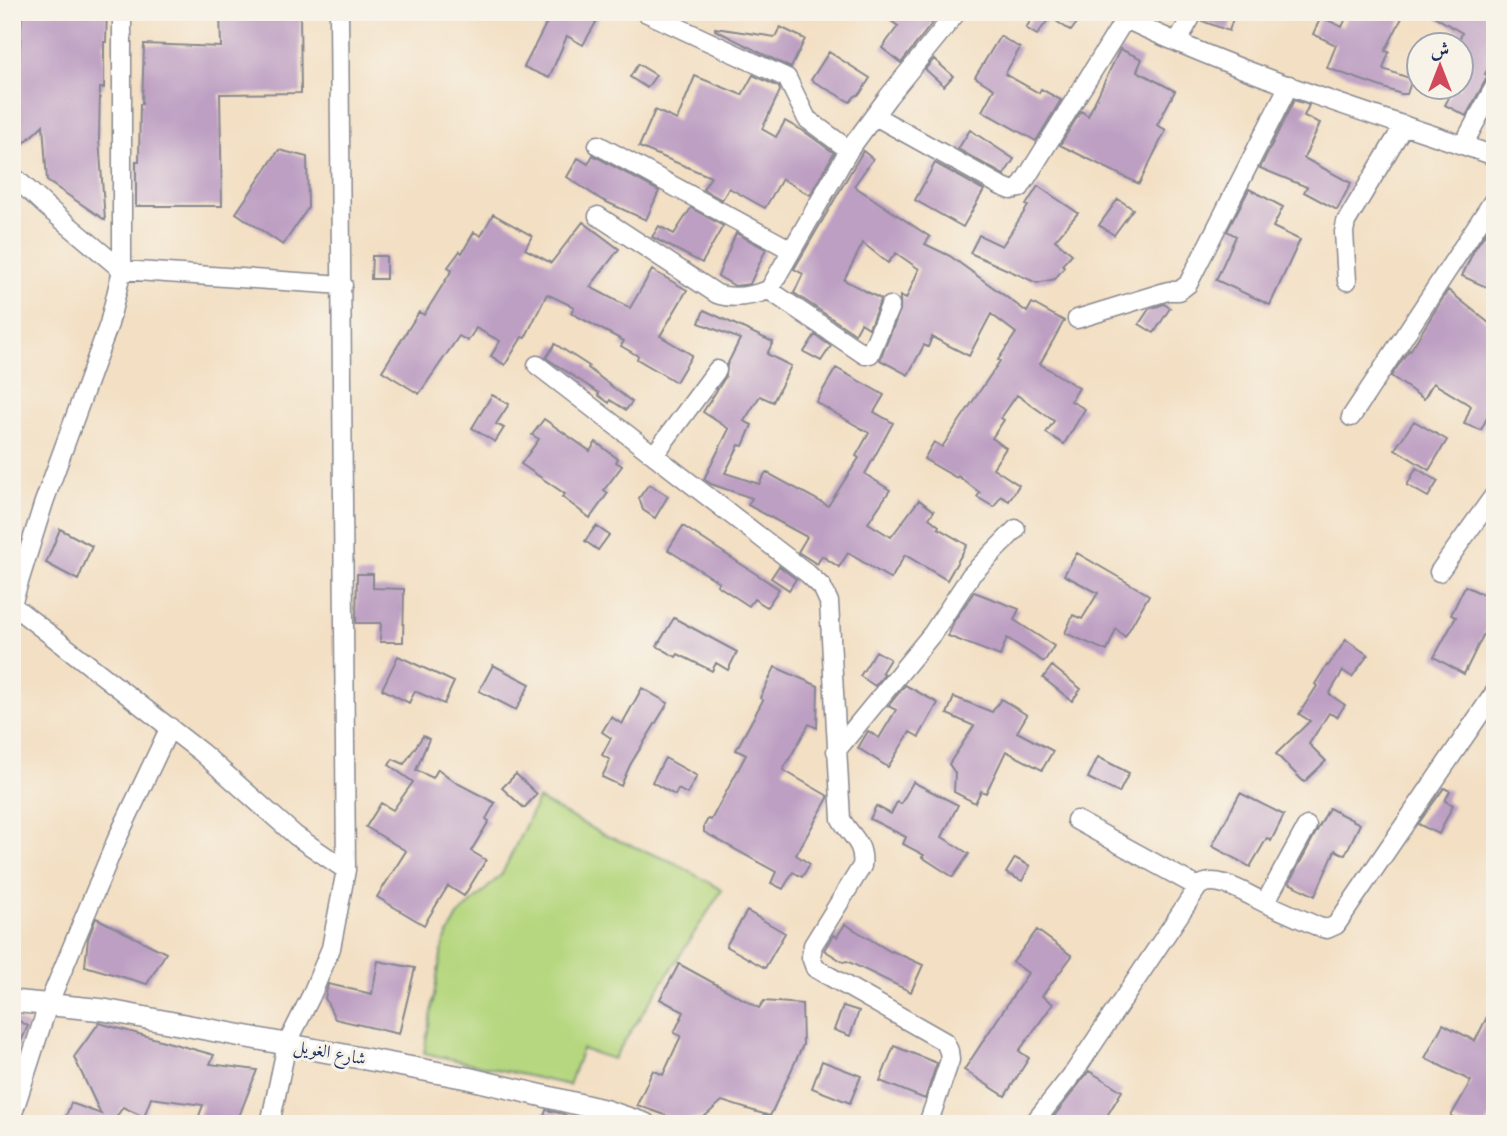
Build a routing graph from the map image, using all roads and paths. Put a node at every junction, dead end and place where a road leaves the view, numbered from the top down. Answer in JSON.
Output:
{"nodes":[{"id":1,"x":121,"y":12,"type":"edge"},
{"id":2,"x":339,"y":12,"type":"edge"},
{"id":3,"x":645,"y":12,"type":"edge"},
{"id":4,"x":957,"y":12,"type":"edge"},
{"id":5,"x":1194,"y":12,"type":"edge"},
{"id":6,"x":1118,"y":16,"type":"edge"},
{"id":7,"x":1177,"y":42,"type":"junction"},
{"id":8,"x":1289,"y":85,"type":"junction"},
{"id":9,"x":1495,"y":86,"type":"edge"},
{"id":10,"x":875,"y":116,"type":"junction"},
{"id":11,"x":1404,"y":125,"type":"junction"},
{"id":12,"x":598,"y":145,"type":"dead end"},
{"id":13,"x":1463,"y":145,"type":"junction"},
{"id":14,"x":849,"y":149,"type":"junction"},
{"id":15,"x":1495,"y":156,"type":"edge"},
{"id":16,"x":12,"y":174,"type":"edge"},
{"id":17,"x":1495,"y":198,"type":"edge"},
{"id":18,"x":598,"y":216,"type":"dead end"},
{"id":19,"x":791,"y":250,"type":"junction"},
{"id":20,"x":122,"y":270,"type":"junction"},
{"id":21,"x":1347,"y":281,"type":"dead end"},
{"id":22,"x":343,"y":285,"type":"junction"},
{"id":23,"x":769,"y":290,"type":"junction"},
{"id":24,"x":890,"y":306,"type":"dead end"},
{"id":25,"x":1077,"y":319,"type":"dead end"},
{"id":26,"x":537,"y":365,"type":"dead end"},
{"id":27,"x":716,"y":370,"type":"dead end"},
{"id":28,"x":1351,"y":417,"type":"dead end"},
{"id":29,"x":654,"y":455,"type":"junction"},
{"id":30,"x":1495,"y":494,"type":"edge"},
{"id":31,"x":1016,"y":529,"type":"dead end"},
{"id":32,"x":1439,"y":572,"type":"dead end"},
{"id":33,"x":12,"y":604,"type":"edge"},
{"id":34,"x":1495,"y":692,"type":"edge"},
{"id":35,"x":170,"y":727,"type":"junction"},
{"id":36,"x":836,"y":751,"type":"junction"},
{"id":37,"x":1076,"y":820,"type":"dead end"},
{"id":38,"x":1307,"y":826,"type":"dead end"},
{"id":39,"x":346,"y":870,"type":"junction"},
{"id":40,"x":1198,"y":887,"type":"junction"},
{"id":41,"x":1265,"y":903,"type":"junction"},
{"id":42,"x":12,"y":1001,"type":"edge"},
{"id":43,"x":48,"y":1005,"type":"junction"},
{"id":44,"x":287,"y":1044,"type":"junction"},
{"id":45,"x":12,"y":1116,"type":"edge"},
{"id":46,"x":270,"y":1124,"type":"edge"},
{"id":47,"x":645,"y":1124,"type":"edge"},
{"id":48,"x":928,"y":1124,"type":"edge"},
{"id":49,"x":1033,"y":1124,"type":"edge"}],
"edges":[{"from":1,"to":20,"type":"street"},
{"from":2,"to":22,"type":"street"},
{"from":3,"to":14,"type":"street"},
{"from":4,"to":10,"type":"street"},
{"from":5,"to":7,"type":"street"},
{"from":6,"to":7,"type":"street"},
{"from":6,"to":10,"type":"street"},
{"from":7,"to":8,"type":"street"},
{"from":8,"to":11,"type":"street"},
{"from":8,"to":25,"type":"street"},
{"from":9,"to":13,"type":"street"},
{"from":10,"to":14,"type":"street"},
{"from":11,"to":13,"type":"street"},
{"from":11,"to":21,"type":"street"},
{"from":12,"to":19,"type":"street"},
{"from":13,"to":15,"type":"street"},
{"from":14,"to":19,"type":"street"},
{"from":16,"to":20,"type":"street"},
{"from":17,"to":28,"type":"street"},
{"from":18,"to":23,"type":"street"},
{"from":19,"to":23,"type":"street"},
{"from":20,"to":22,"type":"street"},
{"from":20,"to":33,"type":"street"},
{"from":22,"to":39,"type":"street"},
{"from":23,"to":24,"type":"street"},
{"from":26,"to":29,"type":"street"},
{"from":27,"to":29,"type":"street"},
{"from":29,"to":36,"type":"street"},
{"from":30,"to":32,"type":"street"},
{"from":31,"to":36,"type":"street"},
{"from":33,"to":35,"type":"street"},
{"from":34,"to":41,"type":"street"},
{"from":35,"to":39,"type":"street"},
{"from":35,"to":43,"type":"street"},
{"from":36,"to":48,"type":"street"},
{"from":37,"to":40,"type":"street"},
{"from":38,"to":41,"type":"street"},
{"from":39,"to":44,"type":"street"},
{"from":40,"to":41,"type":"street"},
{"from":40,"to":49,"type":"street"},
{"from":42,"to":43,"type":"street","name":"شارع الغويل"},
{"from":43,"to":44,"type":"street","name":"شارع الغويل"},
{"from":43,"to":45,"type":"street"},
{"from":44,"to":46,"type":"street"},
{"from":44,"to":47,"type":"street","name":"شارع الغويل"}]}
